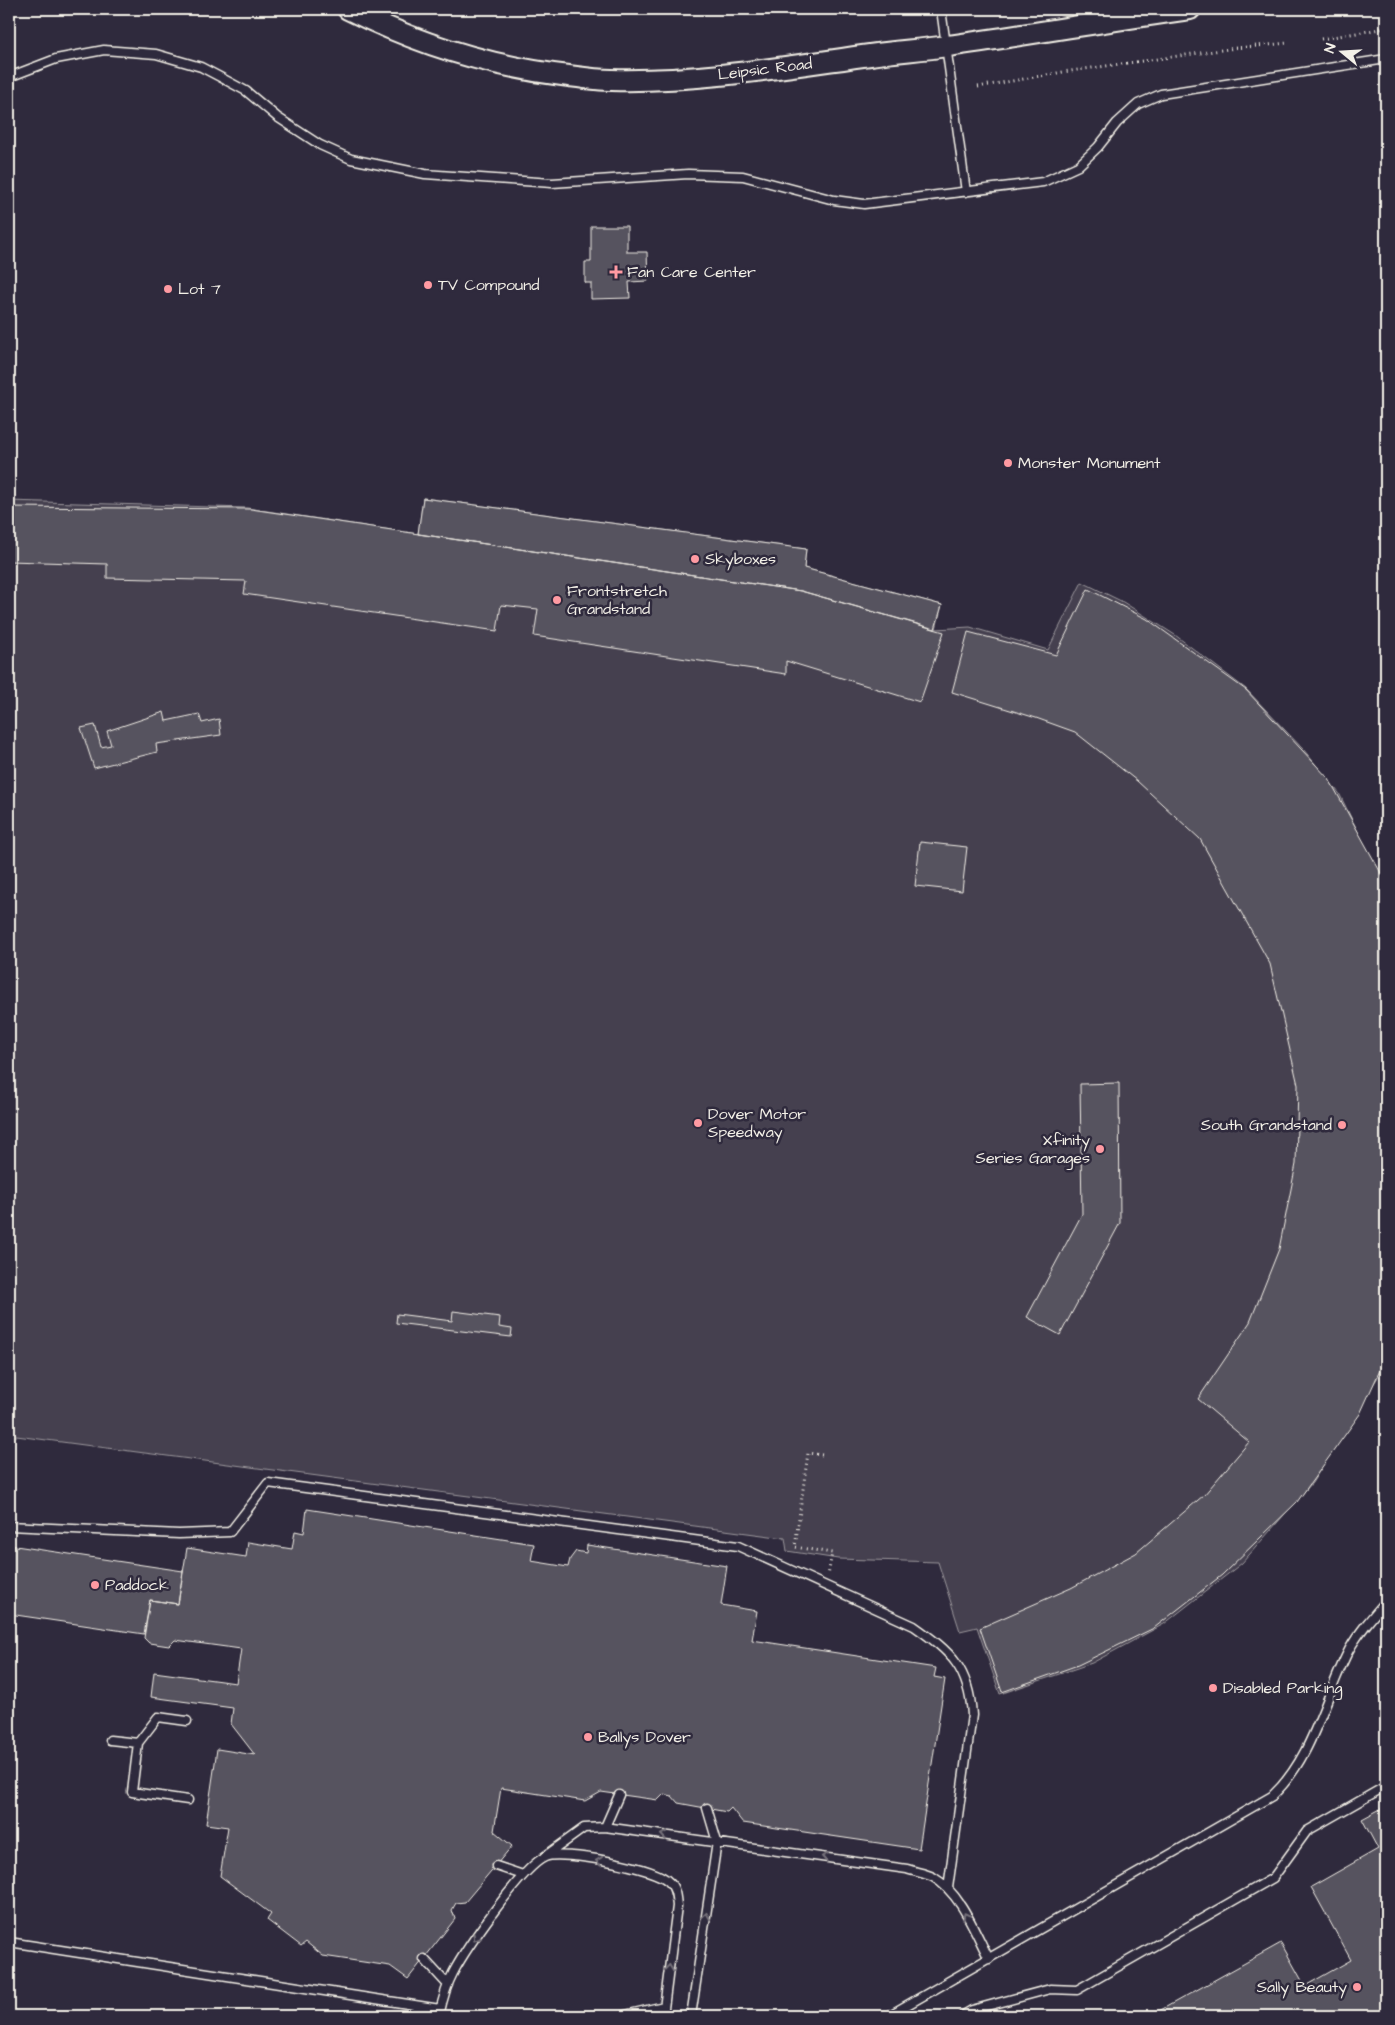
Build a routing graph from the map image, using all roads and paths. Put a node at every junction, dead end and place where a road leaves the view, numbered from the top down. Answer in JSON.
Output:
{"nodes":[{"id":1,"x":348,"y":9,"type":"edge"},
{"id":2,"x":941,"y":9,"type":"edge"},
{"id":3,"x":1190,"y":9,"type":"edge"},
{"id":4,"x":1386,"y":28,"type":"edge"},
{"id":5,"x":1321,"y":38,"type":"dead end"},
{"id":6,"x":1288,"y":43,"type":"dead end"},
{"id":7,"x":947,"y":46,"type":"junction"},
{"id":8,"x":1386,"y":60,"type":"edge"},
{"id":9,"x":9,"y":77,"type":"edge"},
{"id":10,"x":978,"y":88,"type":"dead end"},
{"id":11,"x":966,"y":192,"type":"junction"},
{"id":12,"x":822,"y":1455,"type":"dead end"},
{"id":13,"x":9,"y":1526,"type":"edge"},
{"id":14,"x":826,"y":1586,"type":"junction"},
{"id":15,"x":1386,"y":1601,"type":"edge"},
{"id":16,"x":187,"y":1721,"type":"dead end"},
{"id":17,"x":110,"y":1740,"type":"dead end"},
{"id":18,"x":138,"y":1743,"type":"junction"},
{"id":19,"x":1386,"y":1786,"type":"edge"},
{"id":20,"x":619,"y":1794,"type":"dead end"},
{"id":21,"x":188,"y":1800,"type":"dead end"},
{"id":22,"x":706,"y":1808,"type":"dead end"},
{"id":23,"x":606,"y":1826,"type":"junction"},
{"id":24,"x":717,"y":1842,"type":"junction"},
{"id":25,"x":544,"y":1857,"type":"junction"},
{"id":26,"x":496,"y":1866,"type":"dead end"},
{"id":27,"x":523,"y":1875,"type":"junction"},
{"id":28,"x":948,"y":1888,"type":"junction"},
{"id":29,"x":9,"y":1942,"type":"edge"},
{"id":30,"x":424,"y":1958,"type":"dead end"},
{"id":31,"x":989,"y":1959,"type":"junction"},
{"id":32,"x":448,"y":1985,"type":"junction"},
{"id":33,"x":664,"y":2006,"type":"junction"},
{"id":34,"x":440,"y":2013,"type":"edge"},
{"id":35,"x":624,"y":2015,"type":"dead end"},
{"id":36,"x":663,"y":2016,"type":"edge"},
{"id":37,"x":691,"y":2016,"type":"edge"},
{"id":38,"x":888,"y":2016,"type":"edge"},
{"id":39,"x":962,"y":2016,"type":"edge"}],
"edges":[{"from":1,"to":7,"type":"street","name":"Leipsic Road"},
{"from":2,"to":7,"type":"lane"},
{"from":3,"to":7,"type":"street","name":"Leipsic Road"},
{"from":4,"to":5,"type":"path"},
{"from":6,"to":10,"type":"path"},
{"from":7,"to":11,"type":"lane"},
{"from":8,"to":11,"type":"lane"},
{"from":9,"to":11,"type":"lane"},
{"from":12,"to":14,"type":"path"},
{"from":13,"to":14,"type":"lane"},
{"from":14,"to":28,"type":"lane"},
{"from":15,"to":31,"type":"lane"},
{"from":16,"to":18,"type":"lane"},
{"from":17,"to":18,"type":"lane"},
{"from":18,"to":21,"type":"lane"},
{"from":19,"to":39,"type":"lane"},
{"from":20,"to":23,"type":"lane"},
{"from":22,"to":24,"type":"lane"},
{"from":24,"to":23,"type":"lane","one_way":true},
{"from":23,"to":25,"type":"lane"},
{"from":28,"to":24,"type":"lane","one_way":true},
{"from":37,"to":24,"type":"lane","one_way":true},
{"from":25,"to":27,"type":"lane"},
{"from":33,"to":25,"type":"lane","one_way":true},
{"from":26,"to":27,"type":"lane"},
{"from":27,"to":32,"type":"lane","one_way":true},
{"from":31,"to":28,"type":"lane","one_way":true},
{"from":29,"to":34,"type":"lane"},
{"from":30,"to":32,"type":"lane"},
{"from":31,"to":38,"type":"lane"},
{"from":32,"to":34,"type":"lane"},
{"from":33,"to":35,"type":"lane"},
{"from":33,"to":36,"type":"lane"}]}
